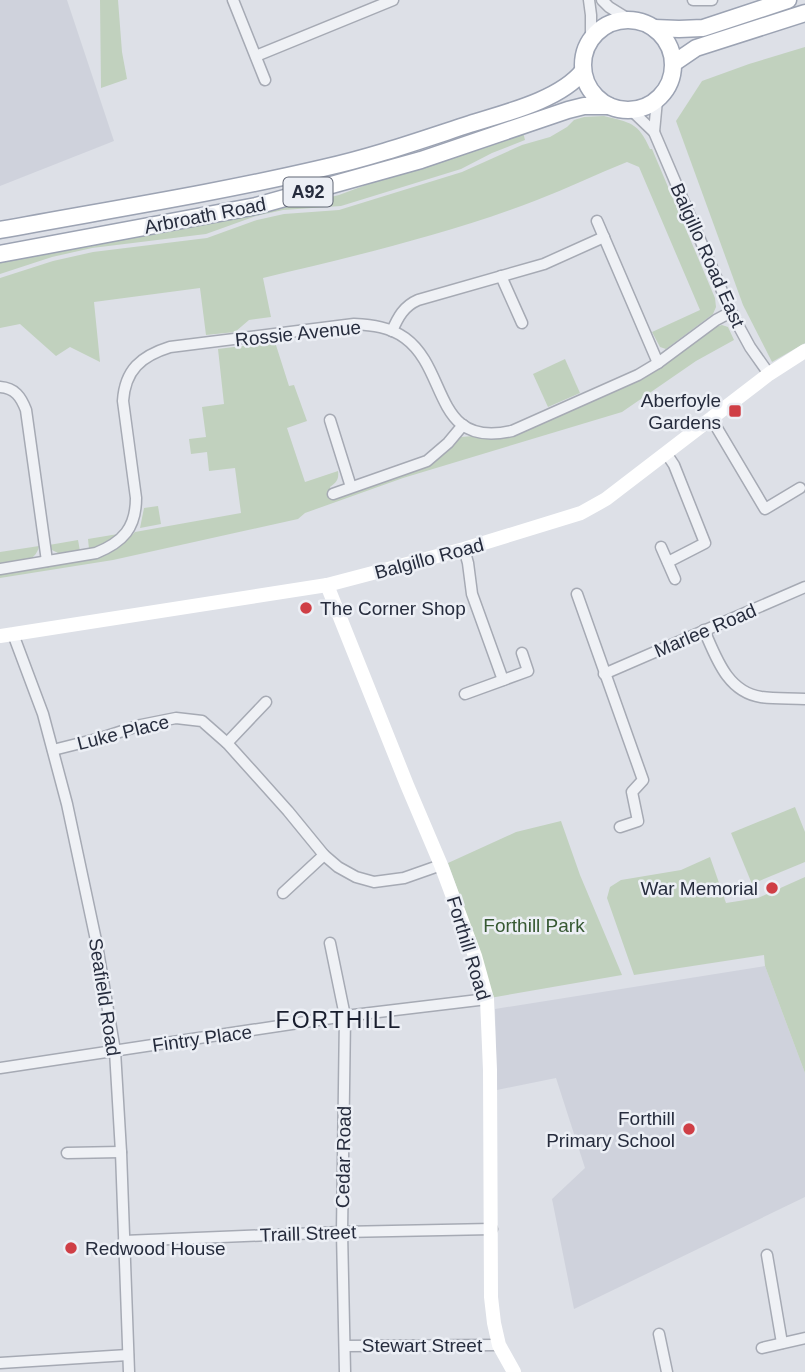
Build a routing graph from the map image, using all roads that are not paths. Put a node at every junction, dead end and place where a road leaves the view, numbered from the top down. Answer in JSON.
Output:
{"nodes":[{"id":1,"x":233,"y":0,"type":"edge"},
{"id":2,"x":589,"y":0,"type":"edge"},
{"id":3,"x":602,"y":0,"type":"edge"},
{"id":4,"x":693,"y":0,"type":"edge"},
{"id":5,"x":712,"y":0,"type":"edge"},
{"id":6,"x":788,"y":0,"type":"edge"},
{"id":7,"x":388,"y":1,"type":"edge"},
{"id":8,"x":805,"y":13,"type":"edge"},
{"id":9,"x":630,"y":20,"type":"junction"},
{"id":10,"x":654,"y":28,"type":"junction"},
{"id":11,"x":591,"y":39,"type":"junction"},
{"id":12,"x":256,"y":56,"type":"junction"},
{"id":13,"x":674,"y":63,"type":"junction"},
{"id":14,"x":583,"y":71,"type":"junction"},
{"id":15,"x":265,"y":80,"type":"dead end"},
{"id":16,"x":657,"y":100,"type":"junction"},
{"id":17,"x":609,"y":106,"type":"junction"},
{"id":18,"x":631,"y":110,"type":"junction"},
{"id":19,"x":654,"y":132,"type":"junction"},
{"id":20,"x":597,"y":221,"type":"dead end"},
{"id":21,"x":0,"y":230,"type":"edge"},
{"id":22,"x":604,"y":237,"type":"junction"},
{"id":23,"x":0,"y":254,"type":"edge"},
{"id":24,"x":502,"y":276,"type":"junction"},
{"id":25,"x":731,"y":312,"type":"junction"},
{"id":26,"x":522,"y":323,"type":"dead end"},
{"id":27,"x":391,"y":331,"type":"junction"},
{"id":28,"x":805,"y":351,"type":"edge"},
{"id":29,"x":658,"y":363,"type":"junction"},
{"id":30,"x":769,"y":374,"type":"junction"},
{"id":31,"x":0,"y":387,"type":"edge"},
{"id":32,"x":711,"y":418,"type":"junction"},
{"id":33,"x":330,"y":420,"type":"dead end"},
{"id":34,"x":463,"y":425,"type":"junction"},
{"id":35,"x":666,"y":453,"type":"junction"},
{"id":36,"x":351,"y":487,"type":"junction"},
{"id":37,"x":800,"y":488,"type":"dead end"},
{"id":38,"x":333,"y":494,"type":"dead end"},
{"id":39,"x":661,"y":547,"type":"dead end"},
{"id":40,"x":464,"y":549,"type":"junction"},
{"id":41,"x":47,"y":561,"type":"junction"},
{"id":42,"x":668,"y":562,"type":"junction"},
{"id":43,"x":0,"y":569,"type":"edge"},
{"id":44,"x":675,"y":579,"type":"dead end"},
{"id":45,"x":327,"y":585,"type":"junction"},
{"id":46,"x":805,"y":587,"type":"edge"},
{"id":47,"x":577,"y":594,"type":"dead end"},
{"id":48,"x":704,"y":630,"type":"junction"},
{"id":49,"x":7,"y":635,"type":"edge"},
{"id":50,"x":522,"y":653,"type":"dead end"},
{"id":51,"x":604,"y":674,"type":"junction"},
{"id":52,"x":503,"y":680,"type":"junction"},
{"id":53,"x":465,"y":694,"type":"dead end"},
{"id":54,"x":805,"y":699,"type":"edge"},
{"id":55,"x":266,"y":702,"type":"dead end"},
{"id":56,"x":227,"y":743,"type":"junction"},
{"id":57,"x":53,"y":750,"type":"junction"},
{"id":58,"x":620,"y":827,"type":"dead end"},
{"id":59,"x":324,"y":855,"type":"junction"},
{"id":60,"x":441,"y":865,"type":"junction"},
{"id":61,"x":283,"y":893,"type":"dead end"},
{"id":62,"x":330,"y":943,"type":"dead end"},
{"id":63,"x":487,"y":999,"type":"junction"},
{"id":64,"x":345,"y":1016,"type":"junction"},
{"id":65,"x":115,"y":1051,"type":"junction"},
{"id":66,"x":0,"y":1068,"type":"edge"},
{"id":67,"x":121,"y":1152,"type":"junction"},
{"id":68,"x":67,"y":1153,"type":"dead end"},
{"id":69,"x":492,"y":1229,"type":"junction"},
{"id":70,"x":342,"y":1231,"type":"junction"},
{"id":71,"x":124,"y":1241,"type":"junction"},
{"id":72,"x":767,"y":1255,"type":"dead end"},
{"id":73,"x":659,"y":1334,"type":"dead end"},
{"id":74,"x":805,"y":1338,"type":"edge"},
{"id":75,"x":782,"y":1343,"type":"junction"},
{"id":76,"x":499,"y":1345,"type":"junction"},
{"id":77,"x":345,"y":1346,"type":"junction"},
{"id":78,"x":762,"y":1348,"type":"dead end"},
{"id":79,"x":128,"y":1355,"type":"junction"},
{"id":80,"x":0,"y":1363,"type":"edge"},
{"id":81,"x":129,"y":1372,"type":"edge"},
{"id":82,"x":345,"y":1372,"type":"edge"},
{"id":83,"x":514,"y":1372,"type":"edge"},
{"id":84,"x":667,"y":1372,"type":"edge"}],
"edges":[{"from":1,"to":12,"type":"street"},
{"from":2,"to":11,"type":"street"},
{"from":3,"to":9,"type":"street"},
{"from":4,"to":5,"type":"street"},
{"from":6,"to":10,"type":"main road"},
{"from":7,"to":12,"type":"street"},
{"from":8,"to":13,"type":"main road"},
{"from":9,"to":10,"type":"main road"},
{"from":9,"to":11,"type":"main road"},
{"from":10,"to":13,"type":"main road"},
{"from":11,"to":14,"type":"main road"},
{"from":12,"to":15,"type":"street"},
{"from":13,"to":16,"type":"main road"},
{"from":14,"to":17,"type":"main road"},
{"from":14,"to":21,"type":"main road","name":"Arbroath Road","number":"A92"},
{"from":16,"to":18,"type":"main road"},
{"from":16,"to":19,"type":"street","name":"Balgillo Road East"},
{"from":17,"to":18,"type":"main road","number":"A92"},
{"from":17,"to":23,"type":"main road","name":"Arbroath Road","number":"A92"},
{"from":18,"to":19,"type":"street","name":"Balgillo Road East"},
{"from":19,"to":25,"type":"street","name":"Balgillo Road East"},
{"from":20,"to":22,"type":"street"},
{"from":22,"to":24,"type":"street"},
{"from":22,"to":29,"type":"street"},
{"from":24,"to":26,"type":"street"},
{"from":24,"to":27,"type":"street"},
{"from":25,"to":29,"type":"street"},
{"from":25,"to":30,"type":"street","name":"Balgillo Road East"},
{"from":27,"to":34,"type":"street","name":"Rossie Avenue"},
{"from":27,"to":41,"type":"street","name":"Rossie Avenue"},
{"from":28,"to":30,"type":"street","name":"Balgillo Road"},
{"from":29,"to":34,"type":"street"},
{"from":30,"to":32,"type":"street","name":"Balgillo Road"},
{"from":31,"to":41,"type":"street"},
{"from":32,"to":35,"type":"street","name":"Balgillo Road"},
{"from":32,"to":37,"type":"street"},
{"from":33,"to":36,"type":"street"},
{"from":34,"to":36,"type":"street"},
{"from":35,"to":40,"type":"street","name":"Balgillo Road"},
{"from":35,"to":42,"type":"street"},
{"from":36,"to":38,"type":"street"},
{"from":39,"to":42,"type":"street"},
{"from":40,"to":45,"type":"street","name":"Balgillo Road"},
{"from":40,"to":52,"type":"street"},
{"from":41,"to":43,"type":"street","name":"Rossie Avenue"},
{"from":42,"to":44,"type":"street"},
{"from":45,"to":49,"type":"street","name":"Balgillo Road"},
{"from":45,"to":60,"type":"street","name":"Forthill Road"},
{"from":46,"to":48,"type":"street","name":"Marlee Road"},
{"from":47,"to":51,"type":"street"},
{"from":48,"to":51,"type":"street","name":"Marlee Road"},
{"from":48,"to":54,"type":"street"},
{"from":49,"to":57,"type":"street","name":"Seafield Road"},
{"from":50,"to":52,"type":"street"},
{"from":51,"to":58,"type":"street"},
{"from":52,"to":53,"type":"street"},
{"from":55,"to":56,"type":"street"},
{"from":56,"to":57,"type":"street","name":"Luke Place"},
{"from":56,"to":59,"type":"street","name":"Luke Place"},
{"from":57,"to":65,"type":"street","name":"Seafield Road"},
{"from":59,"to":60,"type":"street","name":"Luke Place"},
{"from":59,"to":61,"type":"street"},
{"from":60,"to":63,"type":"street","name":"Forthill Road"},
{"from":62,"to":64,"type":"street","name":"Cedar Road"},
{"from":63,"to":64,"type":"street","name":"Fintry Place"},
{"from":63,"to":69,"type":"street","name":"Forthill Road"},
{"from":64,"to":65,"type":"street","name":"Fintry Place"},
{"from":64,"to":70,"type":"street","name":"Cedar Road"},
{"from":65,"to":66,"type":"street","name":"Fintry Place"},
{"from":65,"to":67,"type":"street","name":"Seafield Road"},
{"from":67,"to":68,"type":"street"},
{"from":67,"to":71,"type":"street","name":"Seafield Road"},
{"from":69,"to":70,"type":"street","name":"Traill Street"},
{"from":69,"to":76,"type":"street","name":"Forthill Road"},
{"from":70,"to":71,"type":"street","name":"Traill Street"},
{"from":70,"to":77,"type":"street","name":"Cedar Road"},
{"from":71,"to":79,"type":"street","name":"Seafield Road"},
{"from":72,"to":75,"type":"street"},
{"from":73,"to":84,"type":"street"},
{"from":74,"to":75,"type":"street"},
{"from":75,"to":78,"type":"street"},
{"from":76,"to":77,"type":"street","name":"Stewart Street"},
{"from":76,"to":83,"type":"street","name":"Forthill Road"},
{"from":77,"to":82,"type":"street","name":"Cedar Road"},
{"from":79,"to":80,"type":"street"},
{"from":79,"to":81,"type":"street","name":"Seafield Road"}]}
